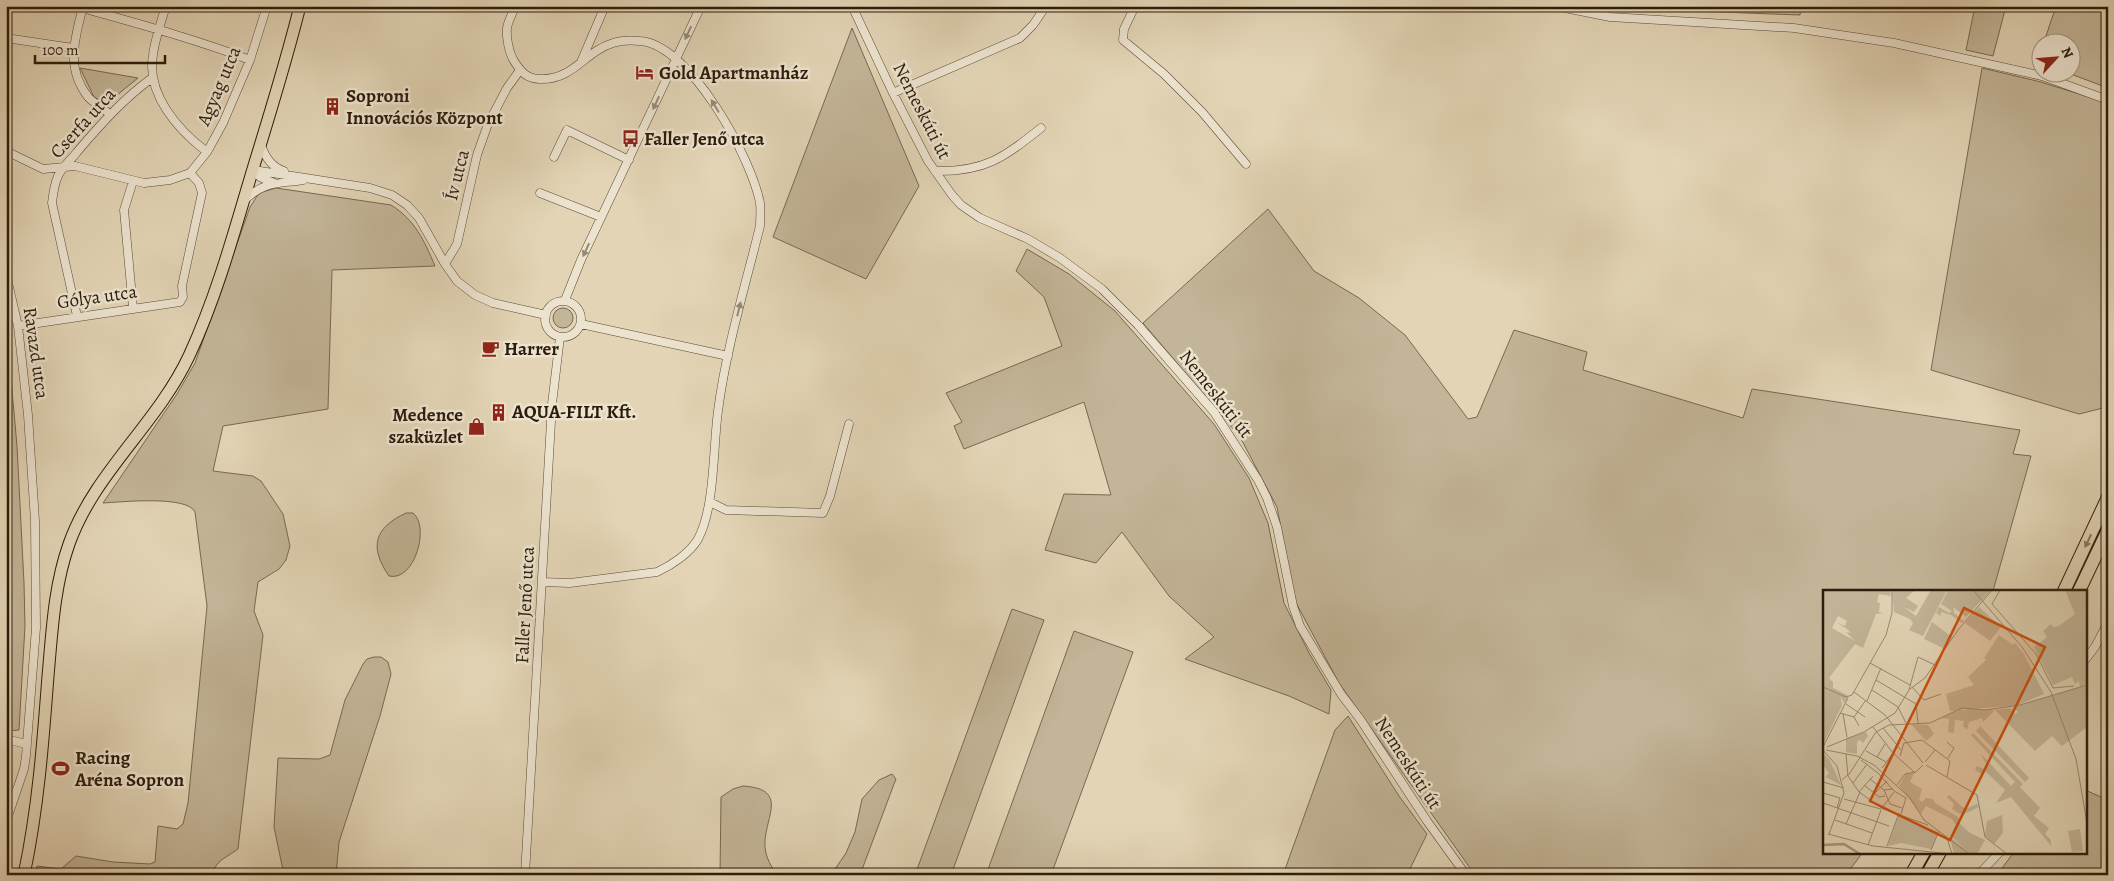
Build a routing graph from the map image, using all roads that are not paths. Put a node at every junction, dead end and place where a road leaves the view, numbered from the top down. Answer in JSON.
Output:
{"nodes":[{"id":1,"x":7,"y":6,"type":"edge"},
{"id":2,"x":166,"y":6,"type":"edge"},
{"id":3,"x":267,"y":6,"type":"edge"},
{"id":4,"x":300,"y":6,"type":"edge"},
{"id":5,"x":515,"y":6,"type":"edge"},
{"id":6,"x":605,"y":6,"type":"edge"},
{"id":7,"x":700,"y":6,"type":"edge"},
{"id":8,"x":852,"y":6,"type":"edge"},
{"id":9,"x":1046,"y":6,"type":"edge"},
{"id":10,"x":1135,"y":6,"type":"edge"},
{"id":11,"x":1555,"y":6,"type":"edge"},
{"id":12,"x":82,"y":7,"type":"edge"},
{"id":13,"x":6,"y":11,"type":"edge"},
{"id":14,"x":159,"y":30,"type":"junction"},
{"id":15,"x":6,"y":38,"type":"edge"},
{"id":16,"x":73,"y":48,"type":"junction"},
{"id":17,"x":676,"y":59,"type":"junction"},
{"id":18,"x":250,"y":60,"type":"junction"},
{"id":19,"x":581,"y":62,"type":"junction"},
{"id":20,"x":520,"y":70,"type":"junction"},
{"id":21,"x":152,"y":78,"type":"junction"},
{"id":22,"x":893,"y":93,"type":"junction"},
{"id":23,"x":2108,"y":100,"type":"edge"},
{"id":24,"x":110,"y":114,"type":"junction"},
{"id":25,"x":1040,"y":128,"type":"dead end"},
{"id":26,"x":261,"y":145,"type":"junction"},
{"id":27,"x":6,"y":151,"type":"edge"},
{"id":28,"x":207,"y":152,"type":"junction"},
{"id":29,"x":554,"y":157,"type":"dead end"},
{"id":30,"x":629,"y":160,"type":"junction"},
{"id":31,"x":1246,"y":164,"type":"dead end"},
{"id":32,"x":65,"y":165,"type":"junction"},
{"id":33,"x":253,"y":170,"type":"junction"},
{"id":34,"x":935,"y":171,"type":"junction"},
{"id":35,"x":190,"y":173,"type":"junction"},
{"id":36,"x":310,"y":179,"type":"junction"},
{"id":37,"x":133,"y":181,"type":"junction"},
{"id":38,"x":274,"y":183,"type":"junction"},
{"id":39,"x":540,"y":193,"type":"dead end"},
{"id":40,"x":244,"y":200,"type":"junction"},
{"id":41,"x":601,"y":217,"type":"junction"},
{"id":42,"x":444,"y":264,"type":"junction"},
{"id":43,"x":6,"y":274,"type":"edge"},
{"id":44,"x":565,"y":300,"type":"junction"},
{"id":45,"x":133,"y":308,"type":"junction"},
{"id":46,"x":10,"y":309,"type":"edge"},
{"id":47,"x":546,"y":315,"type":"junction"},
{"id":48,"x":77,"y":316,"type":"junction"},
{"id":49,"x":581,"y":324,"type":"junction"},
{"id":50,"x":18,"y":326,"type":"junction"},
{"id":51,"x":560,"y":336,"type":"junction"},
{"id":52,"x":728,"y":356,"type":"junction"},
{"id":53,"x":849,"y":424,"type":"dead end"},
{"id":54,"x":2108,"y":497,"type":"edge"},
{"id":55,"x":710,"y":502,"type":"junction"},
{"id":56,"x":2108,"y":530,"type":"edge"},
{"id":57,"x":542,"y":582,"type":"junction"},
{"id":58,"x":2064,"y":590,"type":"edge"},
{"id":59,"x":2079,"y":590,"type":"edge"},
{"id":60,"x":2108,"y":622,"type":"edge"},
{"id":61,"x":2086,"y":659,"type":"edge"},
{"id":62,"x":6,"y":739,"type":"edge"},
{"id":63,"x":26,"y":744,"type":"junction"},
{"id":64,"x":6,"y":822,"type":"edge"},
{"id":65,"x":1923,"y":854,"type":"edge"},
{"id":66,"x":1939,"y":854,"type":"edge"},
{"id":67,"x":1998,"y":854,"type":"edge"},
{"id":68,"x":24,"y":875,"type":"edge"},
{"id":69,"x":524,"y":875,"type":"edge"},
{"id":70,"x":1466,"y":875,"type":"edge"},
{"id":71,"x":1911,"y":875,"type":"edge"},
{"id":72,"x":1927,"y":875,"type":"edge"},
{"id":73,"x":1978,"y":875,"type":"edge"}],
"edges":[{"from":1,"to":13,"type":"street"},
{"from":2,"to":14,"type":"street"},
{"from":3,"to":18,"type":"street","name":"Agyag utca"},
{"from":4,"to":26,"type":"main road"},
{"from":5,"to":20,"type":"street"},
{"from":6,"to":19,"type":"street"},
{"from":7,"to":17,"type":"street","one_way":true},
{"from":8,"to":22,"type":"street","name":"Nemeskúti út"},
{"from":9,"to":22,"type":"street"},
{"from":10,"to":31,"type":"street"},
{"from":11,"to":23,"type":"street"},
{"from":12,"to":14,"type":"street"},
{"from":12,"to":16,"type":"street"},
{"from":14,"to":18,"type":"street"},
{"from":14,"to":21,"type":"street"},
{"from":15,"to":16,"type":"street"},
{"from":16,"to":24,"type":"street"},
{"from":17,"to":19,"type":"street"},
{"from":17,"to":30,"type":"street","one_way":true},
{"from":52,"to":17,"type":"street","one_way":true},
{"from":18,"to":28,"type":"street","name":"Agyag utca"},
{"from":19,"to":20,"type":"street"},
{"from":20,"to":42,"type":"street","name":"Ív utca"},
{"from":21,"to":24,"type":"street","name":"Cserfa utca"},
{"from":21,"to":28,"type":"street"},
{"from":22,"to":34,"type":"street","name":"Nemeskúti út"},
{"from":24,"to":32,"type":"street","name":"Cserfa utca"},
{"from":25,"to":34,"type":"street"},
{"from":26,"to":33,"type":"main road"},
{"from":26,"to":36,"type":"street"},
{"from":27,"to":32,"type":"street"},
{"from":28,"to":35,"type":"street","name":"Agyag utca"},
{"from":29,"to":30,"type":"street"},
{"from":30,"to":41,"type":"street"},
{"from":32,"to":37,"type":"street"},
{"from":32,"to":48,"type":"street","name":"Cserfa utca"},
{"from":33,"to":36,"type":"street"},
{"from":33,"to":38,"type":"street"},
{"from":33,"to":40,"type":"main road"},
{"from":34,"to":70,"type":"street","name":"Nemeskúti út"},
{"from":35,"to":37,"type":"street"},
{"from":35,"to":45,"type":"street","name":"Gólya utca"},
{"from":36,"to":38,"type":"street"},
{"from":36,"to":42,"type":"street"},
{"from":37,"to":45,"type":"street"},
{"from":38,"to":40,"type":"street"},
{"from":39,"to":41,"type":"street"},
{"from":40,"to":68,"type":"main road"},
{"from":41,"to":44,"type":"street","one_way":true},
{"from":42,"to":47,"type":"street"},
{"from":43,"to":46,"type":"street","name":"Ravazd utca"},
{"from":44,"to":47,"type":"street"},
{"from":44,"to":49,"type":"street"},
{"from":45,"to":48,"type":"street","name":"Gólya utca"},
{"from":46,"to":50,"type":"street","name":"Ravazd utca"},
{"from":47,"to":51,"type":"street"},
{"from":48,"to":50,"type":"street","name":"Gólya utca"},
{"from":49,"to":51,"type":"street"},
{"from":49,"to":52,"type":"street"},
{"from":50,"to":63,"type":"street","name":"Ravazd utca"},
{"from":51,"to":57,"type":"street","name":"Faller Jenő utca"},
{"from":52,"to":55,"type":"street"},
{"from":53,"to":55,"type":"street"},
{"from":54,"to":58,"type":"highway","one_way":true},
{"from":55,"to":57,"type":"street"},
{"from":56,"to":59,"type":"highway"},
{"from":57,"to":69,"type":"street","name":"Faller Jenő utca"},
{"from":60,"to":61,"type":"street"},
{"from":62,"to":63,"type":"street"},
{"from":63,"to":64,"type":"street","name":"Ravazd utca"},
{"from":65,"to":71,"type":"highway"},
{"from":66,"to":72,"type":"highway"},
{"from":67,"to":73,"type":"street"}]}
